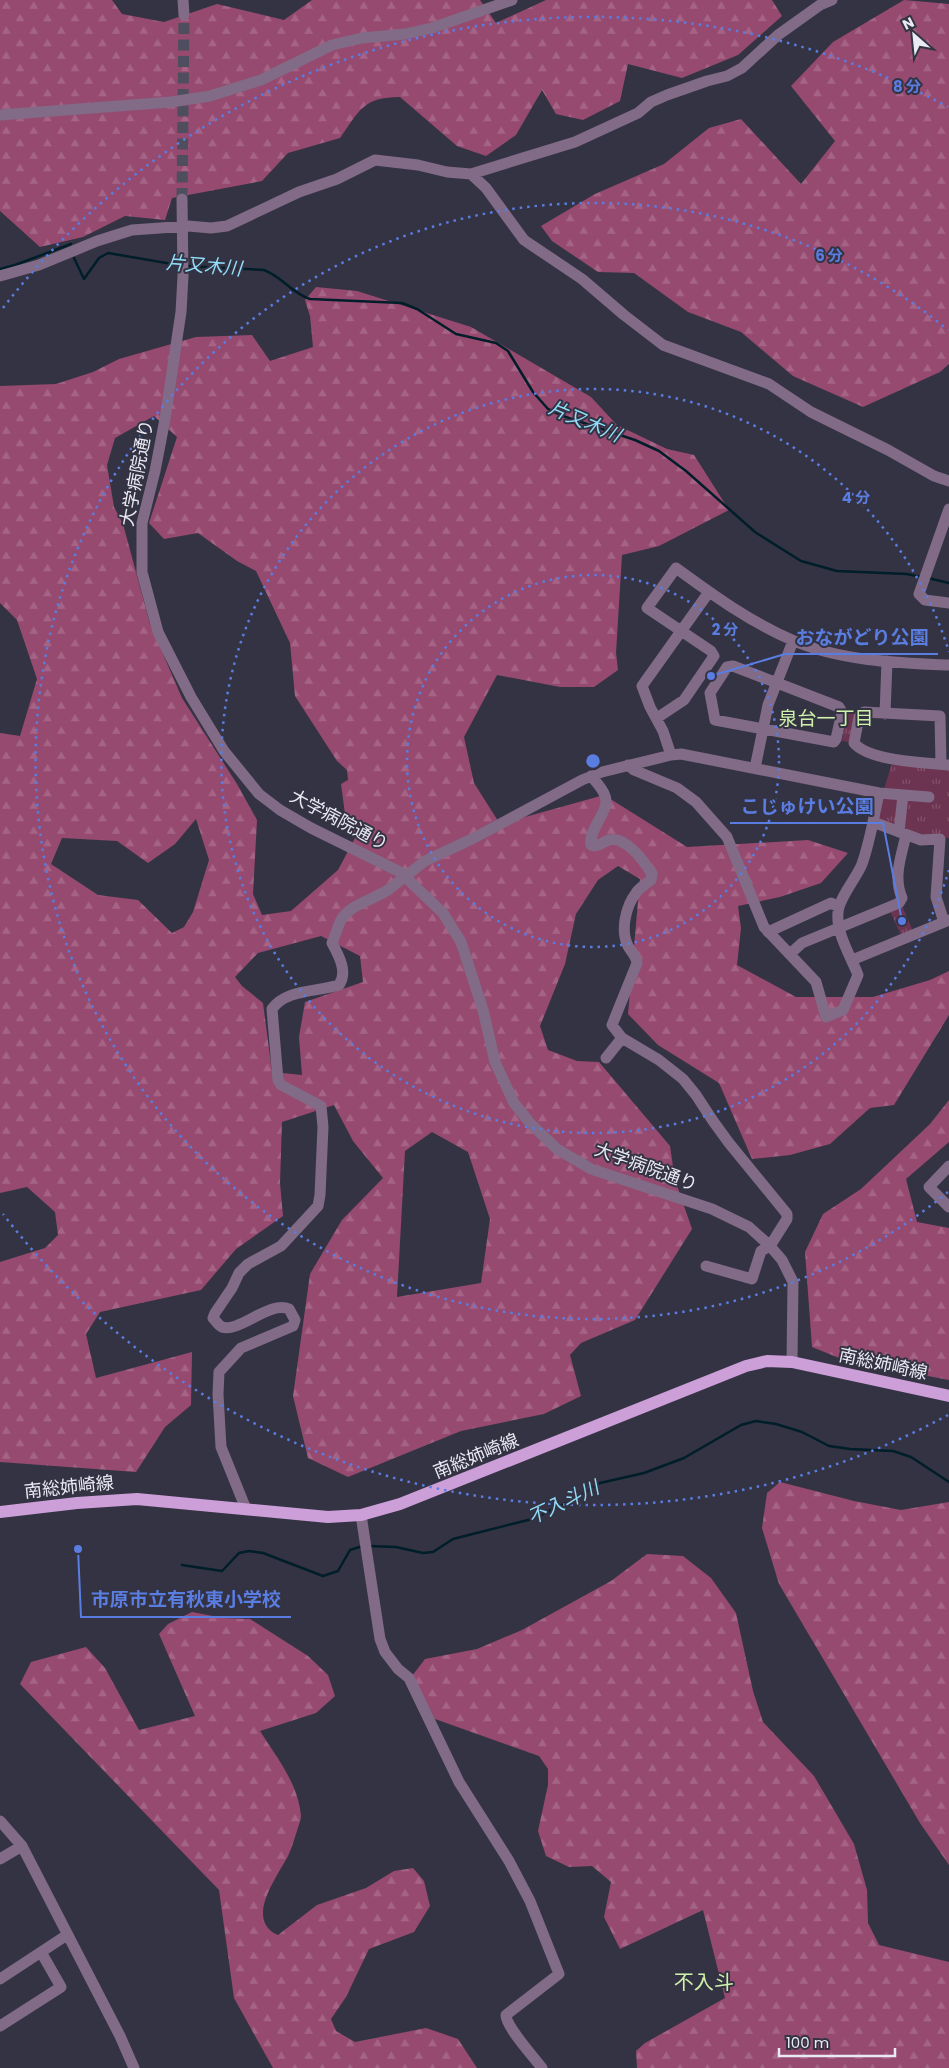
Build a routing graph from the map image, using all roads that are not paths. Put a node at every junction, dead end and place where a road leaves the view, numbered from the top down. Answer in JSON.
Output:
{"nodes":[{"id":1,"x":183,"y":0,"type":"edge"},
{"id":2,"x":512,"y":0,"type":"edge"},
{"id":3,"x":832,"y":0,"type":"edge"},
{"id":4,"x":184,"y":15,"type":"tunnel mouth"},
{"id":5,"x":0,"y":115,"type":"edge"},
{"id":6,"x":471,"y":174,"type":"junction"},
{"id":7,"x":182,"y":199,"type":"tunnel mouth"},
{"id":8,"x":183,"y":227,"type":"junction"},
{"id":9,"x":0,"y":276,"type":"edge"},
{"id":10,"x":949,"y":481,"type":"edge"},
{"id":11,"x":949,"y":509,"type":"edge"},
{"id":12,"x":709,"y":592,"type":"junction"},
{"id":13,"x":949,"y":603,"type":"edge"},
{"id":14,"x":681,"y":631,"type":"junction"},
{"id":15,"x":793,"y":641,"type":"junction"},
{"id":16,"x":887,"y":661,"type":"junction"},
{"id":17,"x":949,"y":665,"type":"edge"},
{"id":18,"x":776,"y":683,"type":"junction"},
{"id":19,"x":885,"y":714,"type":"junction"},
{"id":20,"x":657,"y":718,"type":"junction"},
{"id":21,"x":762,"y":729,"type":"junction"},
{"id":22,"x":671,"y":755,"type":"junction"},
{"id":23,"x":945,"y":764,"type":"edge"},
{"id":24,"x":628,"y":765,"type":"junction"},
{"id":25,"x":755,"y":768,"type":"junction"},
{"id":26,"x":591,"y":776,"type":"junction"},
{"id":27,"x":879,"y":793,"type":"junction"},
{"id":28,"x":902,"y":795,"type":"junction"},
{"id":29,"x":929,"y":797,"type":"dead end"},
{"id":30,"x":873,"y":822,"type":"junction"},
{"id":31,"x":902,"y":834,"type":"junction"},
{"id":32,"x":839,"y":907,"type":"junction"},
{"id":33,"x":947,"y":921,"type":"edge"},
{"id":34,"x":839,"y":927,"type":"junction"},
{"id":35,"x":768,"y":932,"type":"junction"},
{"id":36,"x":790,"y":954,"type":"junction"},
{"id":37,"x":852,"y":960,"type":"junction"},
{"id":38,"x":622,"y":1038,"type":"junction"},
{"id":39,"x":606,"y":1058,"type":"dead end"},
{"id":40,"x":949,"y":1166,"type":"edge"},
{"id":41,"x":949,"y":1207,"type":"edge"},
{"id":42,"x":770,"y":1246,"type":"junction"},
{"id":43,"x":706,"y":1266,"type":"dead end"},
{"id":44,"x":792,"y":1362,"type":"junction"},
{"id":45,"x":949,"y":1396,"type":"edge"},
{"id":46,"x":246,"y":1509,"type":"junction"},
{"id":47,"x":0,"y":1512,"type":"edge"},
{"id":48,"x":360,"y":1515,"type":"junction"},
{"id":49,"x":0,"y":1821,"type":"edge"},
{"id":50,"x":22,"y":1846,"type":"junction"},
{"id":51,"x":0,"y":1859,"type":"edge"},
{"id":52,"x":67,"y":1935,"type":"junction"},
{"id":53,"x":84,"y":1941,"type":"dead end"},
{"id":54,"x":73,"y":1948,"type":"junction"},
{"id":55,"x":41,"y":1952,"type":"junction"},
{"id":56,"x":0,"y":1979,"type":"edge"},
{"id":57,"x":0,"y":2026,"type":"edge"},
{"id":58,"x":134,"y":2068,"type":"edge"},
{"id":59,"x":542,"y":2068,"type":"edge"}],
"edges":[{"from":1,"to":4,"type":"street"},
{"from":2,"to":5,"type":"street"},
{"from":3,"to":6,"type":"street"},
{"from":6,"to":8,"type":"street"},
{"from":6,"to":10,"type":"street"},
{"from":7,"to":8,"type":"street","name":"大学病院通り"},
{"from":8,"to":9,"type":"street"},
{"from":8,"to":42,"type":"street","name":"大学病院通り"},
{"from":11,"to":13,"type":"street"},
{"from":12,"to":14,"type":"street"},
{"from":12,"to":14,"type":"street"},
{"from":12,"to":15,"type":"street"},
{"from":14,"to":20,"type":"street"},
{"from":14,"to":20,"type":"street"},
{"from":15,"to":16,"type":"street"},
{"from":15,"to":18,"type":"street"},
{"from":16,"to":17,"type":"street"},
{"from":16,"to":19,"type":"street"},
{"from":18,"to":21,"type":"street"},
{"from":18,"to":21,"type":"street"},
{"from":18,"to":21,"type":"street"},
{"from":19,"to":23,"type":"street"},
{"from":19,"to":23,"type":"street"},
{"from":20,"to":22,"type":"street"},
{"from":21,"to":25,"type":"street"},
{"from":22,"to":24,"type":"street"},
{"from":22,"to":25,"type":"street"},
{"from":24,"to":26,"type":"street"},
{"from":24,"to":35,"type":"street"},
{"from":25,"to":27,"type":"street"},
{"from":26,"to":38,"type":"street"},
{"from":26,"to":46,"type":"street","bridge":true},
{"from":27,"to":28,"type":"street"},
{"from":27,"to":30,"type":"street"},
{"from":28,"to":29,"type":"street"},
{"from":28,"to":31,"type":"street"},
{"from":30,"to":31,"type":"street"},
{"from":30,"to":32,"type":"street"},
{"from":31,"to":33,"type":"street"},
{"from":31,"to":34,"type":"street"},
{"from":32,"to":34,"type":"street"},
{"from":32,"to":35,"type":"street"},
{"from":33,"to":37,"type":"street"},
{"from":34,"to":36,"type":"street"},
{"from":34,"to":37,"type":"street"},
{"from":35,"to":36,"type":"street"},
{"from":36,"to":37,"type":"street"},
{"from":38,"to":39,"type":"street"},
{"from":38,"to":42,"type":"street"},
{"from":40,"to":41,"type":"street"},
{"from":42,"to":43,"type":"street"},
{"from":42,"to":44,"type":"street","name":"大学病院通り"},
{"from":44,"to":45,"type":"main road","name":"南総姉崎線"},
{"from":44,"to":48,"type":"main road","name":"南総姉崎線"},
{"from":46,"to":47,"type":"main road","name":"南総姉崎線"},
{"from":46,"to":48,"type":"main road","name":"南総姉崎線"},
{"from":48,"to":59,"type":"street"},
{"from":49,"to":50,"type":"street"},
{"from":50,"to":51,"type":"street"},
{"from":50,"to":52,"type":"street"},
{"from":52,"to":54,"type":"street"},
{"from":52,"to":55,"type":"street"},
{"from":53,"to":54,"type":"street"},
{"from":54,"to":58,"type":"street"},
{"from":55,"to":56,"type":"street"},
{"from":55,"to":57,"type":"street"}]}
